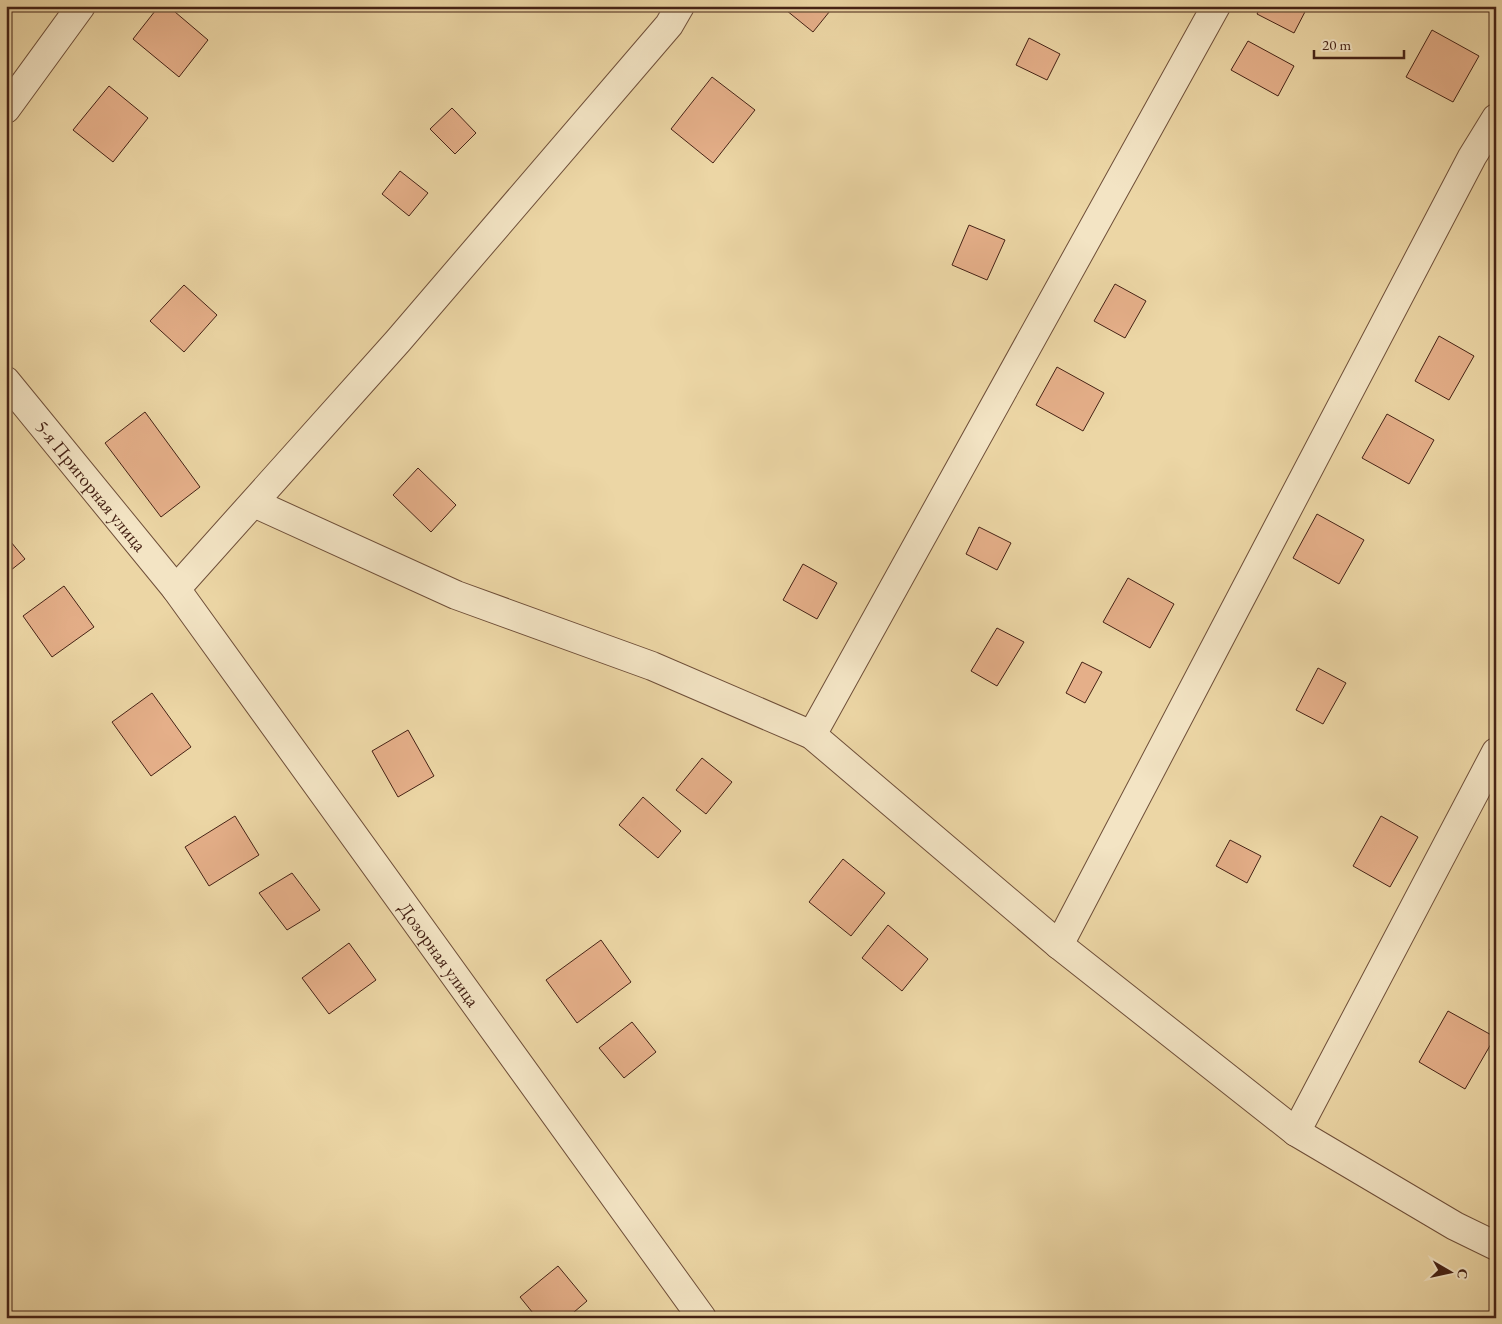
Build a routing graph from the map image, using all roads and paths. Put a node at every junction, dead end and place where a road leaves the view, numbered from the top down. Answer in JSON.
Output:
{"nodes":[{"id":1,"x":81,"y":6,"type":"edge"},
{"id":2,"x":680,"y":6,"type":"edge"},
{"id":3,"x":1216,"y":6,"type":"edge"},
{"id":4,"x":6,"y":109,"type":"edge"},
{"id":5,"x":1496,"y":118,"type":"edge"},
{"id":6,"x":6,"y":380,"type":"edge"},
{"id":7,"x":254,"y":503,"type":"junction"},
{"id":8,"x":176,"y":589,"type":"junction"},
{"id":9,"x":812,"y":736,"type":"junction"},
{"id":10,"x":1496,"y":752,"type":"edge"},
{"id":11,"x":1059,"y":945,"type":"junction"},
{"id":12,"x":1296,"y":1132,"type":"junction"},
{"id":13,"x":1496,"y":1246,"type":"edge"},
{"id":14,"x":702,"y":1318,"type":"edge"}],
"edges":[{"from":1,"to":4,"type":"street"},
{"from":2,"to":7,"type":"street"},
{"from":3,"to":9,"type":"street"},
{"from":5,"to":11,"type":"street"},
{"from":6,"to":8,"type":"street","name":"5-я Пригорная улица"},
{"from":7,"to":8,"type":"street"},
{"from":7,"to":9,"type":"street"},
{"from":8,"to":14,"type":"street","name":"Дозорная улица"},
{"from":9,"to":11,"type":"street"},
{"from":10,"to":12,"type":"street"},
{"from":11,"to":12,"type":"street"},
{"from":12,"to":13,"type":"street"}]}
